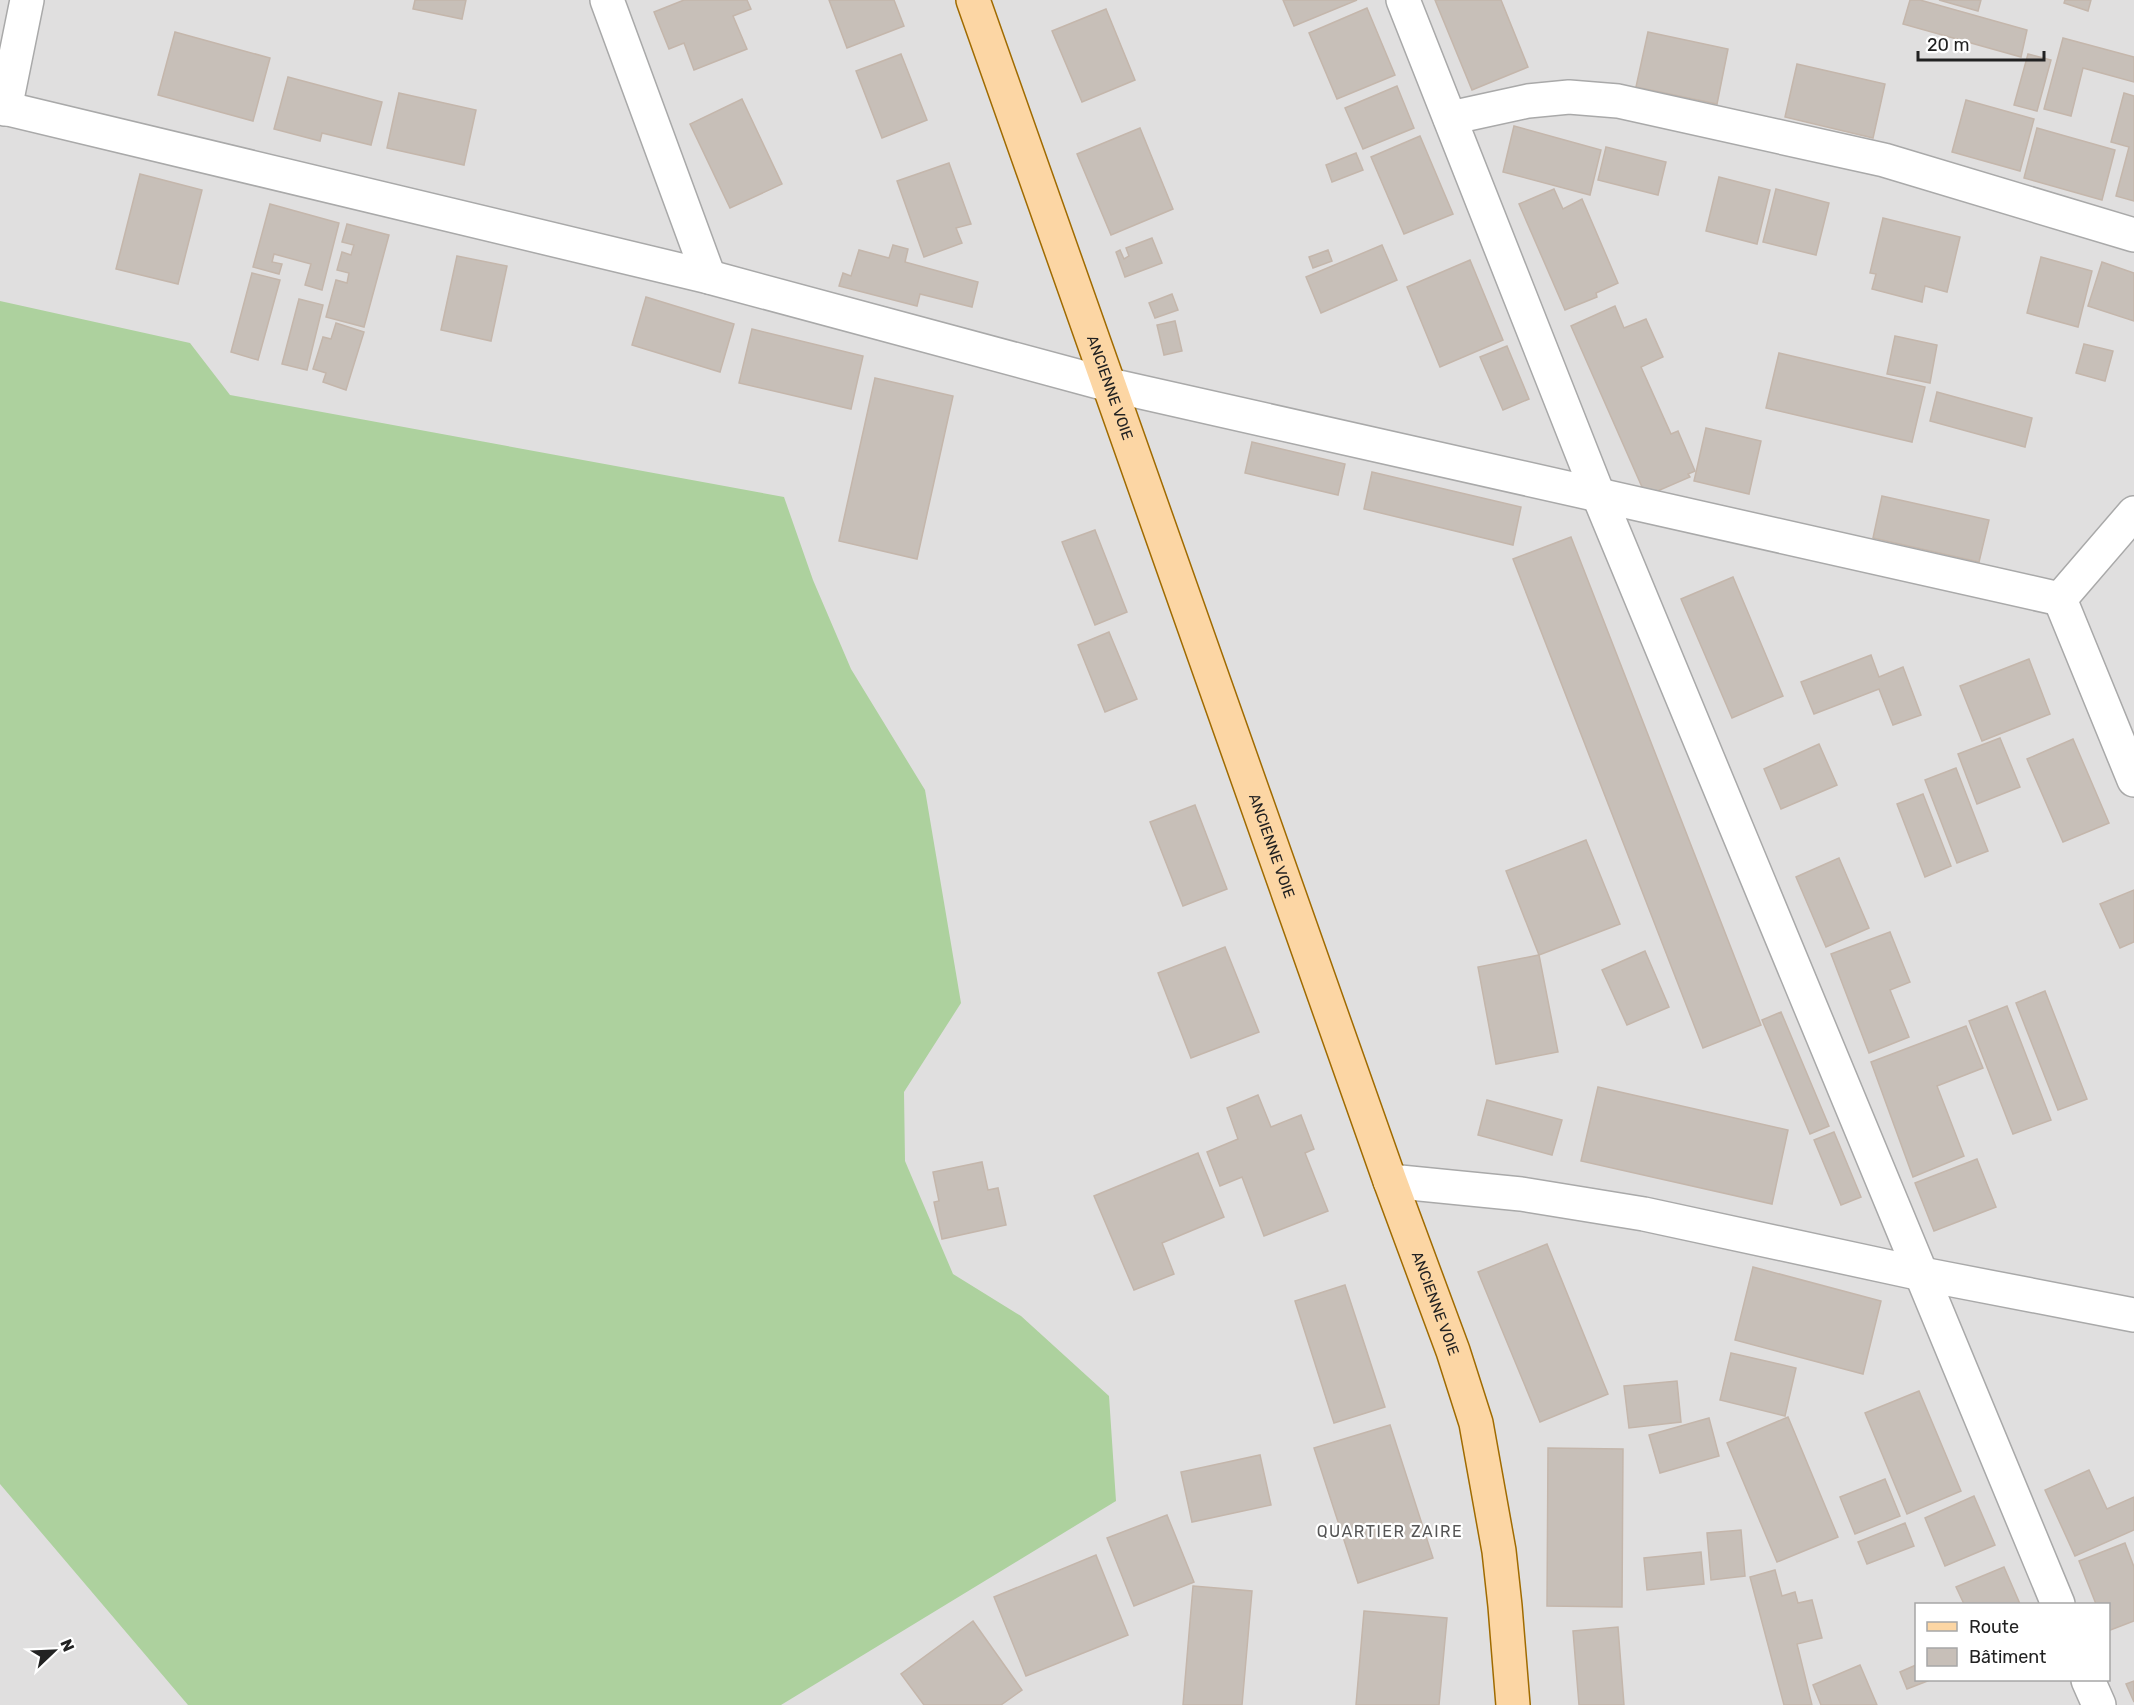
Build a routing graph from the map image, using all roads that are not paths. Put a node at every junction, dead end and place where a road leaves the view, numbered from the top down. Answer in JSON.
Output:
{"nodes":[{"id":1,"x":27,"y":0,"type":"edge"},
{"id":2,"x":607,"y":0,"type":"edge"},
{"id":3,"x":973,"y":0,"type":"edge"},
{"id":4,"x":1403,"y":0,"type":"edge"},
{"id":5,"x":2,"y":108,"type":"edge"},
{"id":6,"x":1450,"y":118,"type":"junction"},
{"id":7,"x":2134,"y":235,"type":"edge"},
{"id":8,"x":709,"y":277,"type":"junction"},
{"id":9,"x":1110,"y":385,"type":"junction"},
{"id":10,"x":1598,"y":494,"type":"junction"},
{"id":11,"x":2134,"y":513,"type":"edge"},
{"id":12,"x":2060,"y":599,"type":"junction"},
{"id":13,"x":2134,"y":780,"type":"edge"},
{"id":14,"x":1390,"y":1181,"type":"junction"},
{"id":15,"x":1922,"y":1274,"type":"junction"},
{"id":16,"x":2134,"y":1314,"type":"edge"},
{"id":17,"x":2057,"y":1603,"type":"edge"},
{"id":18,"x":2088,"y":1681,"type":"edge"},
{"id":19,"x":1513,"y":1705,"type":"edge"},
{"id":20,"x":2099,"y":1705,"type":"edge"}],
"edges":[{"from":1,"to":5,"type":"street"},
{"from":2,"to":8,"type":"street"},
{"from":3,"to":9,"type":"main road","name":"ANCIENNE VOIE"},
{"from":4,"to":6,"type":"street"},
{"from":5,"to":8,"type":"street"},
{"from":6,"to":7,"type":"street"},
{"from":6,"to":10,"type":"street"},
{"from":8,"to":9,"type":"street"},
{"from":9,"to":10,"type":"street"},
{"from":9,"to":14,"type":"main road","name":"ANCIENNE VOIE"},
{"from":10,"to":12,"type":"street"},
{"from":10,"to":15,"type":"street"},
{"from":11,"to":12,"type":"street"},
{"from":12,"to":13,"type":"street"},
{"from":14,"to":15,"type":"street"},
{"from":14,"to":19,"type":"main road","name":"ANCIENNE VOIE"},
{"from":15,"to":16,"type":"street"},
{"from":15,"to":17,"type":"street"},
{"from":18,"to":20,"type":"street"}]}
